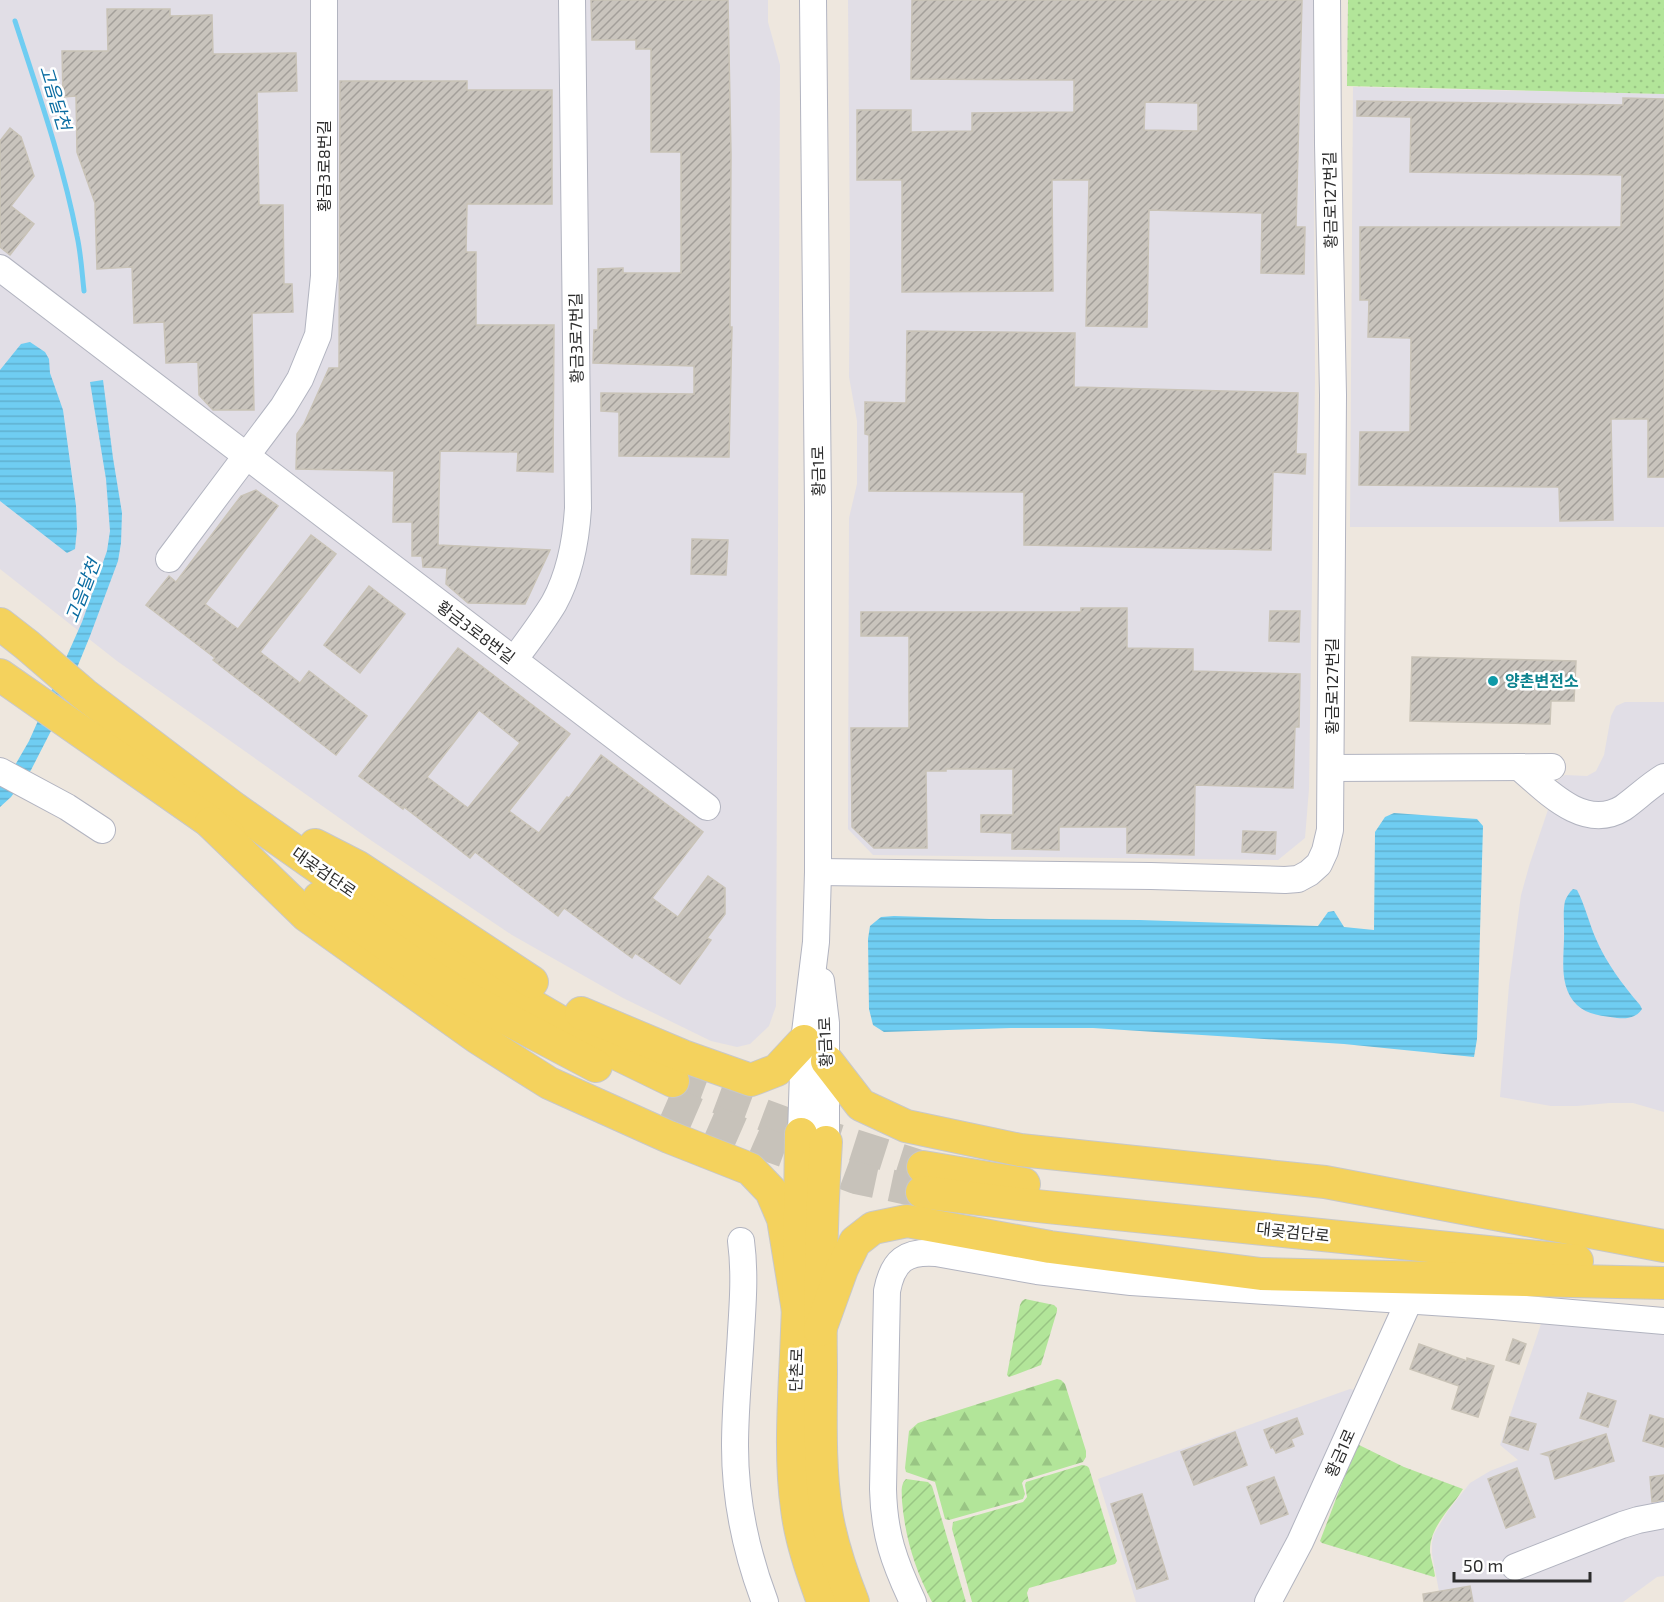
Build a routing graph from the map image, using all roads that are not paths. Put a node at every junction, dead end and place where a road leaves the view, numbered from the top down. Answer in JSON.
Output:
{"nodes":[{"id":1,"x":324,"y":0,"type":"edge"},
{"id":2,"x":572,"y":0,"type":"edge"},
{"id":3,"x":813,"y":0,"type":"edge"},
{"id":4,"x":1328,"y":0,"type":"edge"},
{"id":5,"x":0,"y":268,"type":"edge"},
{"id":6,"x":246,"y":456,"type":"junction"},
{"id":7,"x":169,"y":559,"type":"dead end"},
{"id":8,"x":0,"y":624,"type":"edge"},
{"id":9,"x":514,"y":660,"type":"junction"},
{"id":10,"x":7,"y":680,"type":"edge"},
{"id":11,"x":1519,"y":767,"type":"junction"},
{"id":12,"x":1552,"y":767,"type":"dead end"},
{"id":13,"x":1331,"y":768,"type":"junction"},
{"id":14,"x":0,"y":771,"type":"edge"},
{"id":15,"x":1664,"y":777,"type":"edge"},
{"id":16,"x":707,"y":807,"type":"dead end"},
{"id":17,"x":212,"y":808,"type":"junction"},
{"id":18,"x":102,"y":830,"type":"dead end"},
{"id":19,"x":818,"y":873,"type":"junction"},
{"id":20,"x":816,"y":1051,"type":"junction"},
{"id":21,"x":670,"y":1091,"type":"tunnel mouth"},
{"id":22,"x":814,"y":1138,"type":"joint"},
{"id":23,"x":741,"y":1241,"type":"dead end"},
{"id":24,"x":1664,"y":1246,"type":"edge"},
{"id":25,"x":1664,"y":1270,"type":"edge"},
{"id":26,"x":1280,"y":1282,"type":"junction"},
{"id":27,"x":1664,"y":1283,"type":"edge"},
{"id":28,"x":1409,"y":1301,"type":"junction"},
{"id":29,"x":809,"y":1320,"type":"junction"},
{"id":30,"x":1664,"y":1321,"type":"edge"},
{"id":31,"x":1664,"y":1515,"type":"edge"},
{"id":32,"x":1515,"y":1567,"type":"dead end"},
{"id":33,"x":765,"y":1602,"type":"edge"},
{"id":34,"x":823,"y":1602,"type":"edge"},
{"id":35,"x":853,"y":1602,"type":"edge"},
{"id":36,"x":913,"y":1602,"type":"edge"},
{"id":37,"x":1268,"y":1602,"type":"edge"}],
"edges":[{"from":1,"to":6,"type":"street","name":"황금3로8번길"},
{"from":2,"to":9,"type":"street","name":"황금3로7번길"},
{"from":3,"to":19,"type":"street","name":"황금1로"},
{"from":4,"to":13,"type":"street","name":"황금로127번길"},
{"from":5,"to":6,"type":"street","name":"황금3로8번길"},
{"from":6,"to":7,"type":"street","name":"황금3로8번길"},
{"from":6,"to":9,"type":"street","name":"황금3로8번길"},
{"from":8,"to":17,"type":"main road","name":"대곶검단로"},
{"from":9,"to":16,"type":"street","name":"황금3로8번길"},
{"from":10,"to":17,"type":"main road","name":"대곶검단로"},
{"from":11,"to":12,"type":"street"},
{"from":11,"to":13,"type":"street"},
{"from":11,"to":15,"type":"street"},
{"from":13,"to":19,"type":"street","name":"황금로127번길"},
{"from":14,"to":18,"type":"street"},
{"from":17,"to":20,"type":"main road"},
{"from":17,"to":21,"type":"main road","name":"대곶검단로"},
{"from":17,"to":29,"type":"main road"},
{"from":19,"to":20,"type":"street","name":"황금1로"},
{"from":20,"to":22,"type":"street","name":"황금1로"},
{"from":20,"to":24,"type":"main road"},
{"from":22,"to":29,"type":"main road","name":"단촌로"},
{"from":23,"to":33,"type":"street"},
{"from":24,"to":25,"type":"main road","name":"대곶검단로"},
{"from":26,"to":27,"type":"main road"},
{"from":26,"to":28,"type":"street"},
{"from":26,"to":29,"type":"main road"},
{"from":26,"to":36,"type":"street"},
{"from":28,"to":30,"type":"street"},
{"from":28,"to":37,"type":"street","name":"황금1로"},
{"from":29,"to":34,"type":"main road","name":"단촌로"},
{"from":29,"to":35,"type":"main road","name":"단촌로"},
{"from":31,"to":32,"type":"street"}]}
